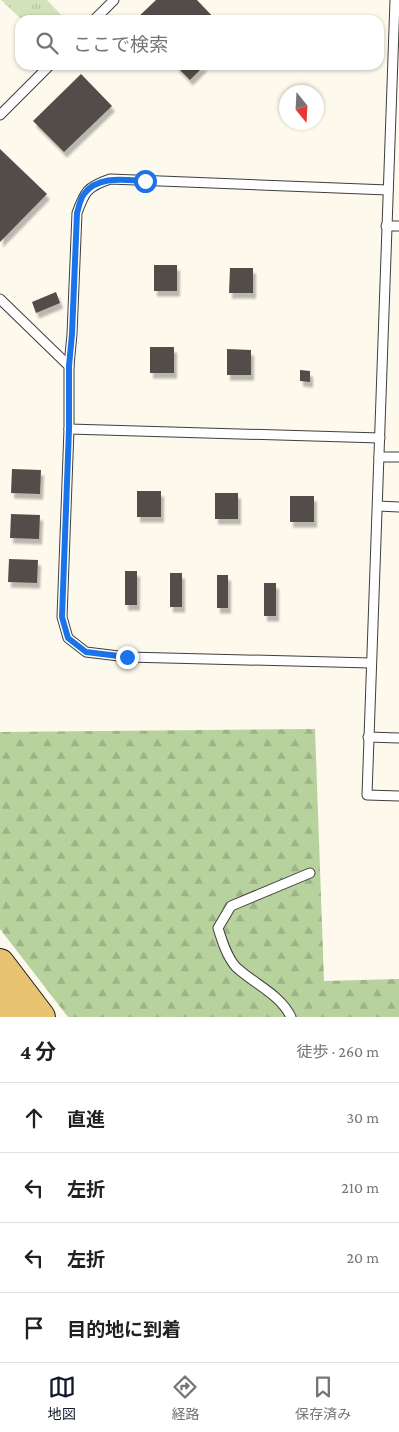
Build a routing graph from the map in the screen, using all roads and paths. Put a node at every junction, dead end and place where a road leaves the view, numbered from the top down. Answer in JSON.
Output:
{"nodes":[{"id":1,"x":114,"y":0,"type":"edge"},
{"id":2,"x":395,"y":0,"type":"edge"},
{"id":3,"x":99,"y":15,"type":"edge"},
{"id":4,"x":45,"y":70,"type":"edge"},
{"id":5,"x":0,"y":115,"type":"edge"},
{"id":6,"x":389,"y":174,"type":"junction"},
{"id":7,"x":399,"y":175,"type":"edge"},
{"id":8,"x":388,"y":190,"type":"junction"},
{"id":9,"x":386,"y":226,"type":"junction"},
{"id":10,"x":399,"y":226,"type":"edge"},
{"id":11,"x":0,"y":299,"type":"edge"},
{"id":12,"x":69,"y":366,"type":"junction"},
{"id":13,"x":69,"y":429,"type":"junction"},
{"id":14,"x":380,"y":438,"type":"junction"},
{"id":15,"x":379,"y":457,"type":"junction"},
{"id":16,"x":399,"y":457,"type":"edge"},
{"id":17,"x":378,"y":506,"type":"junction"},
{"id":18,"x":399,"y":507,"type":"edge"},
{"id":19,"x":371,"y":663,"type":"junction"},
{"id":20,"x":368,"y":736,"type":"junction"},
{"id":21,"x":399,"y":738,"type":"edge"},
{"id":22,"x":399,"y":796,"type":"edge"},
{"id":23,"x":310,"y":873,"type":"dead end"},
{"id":24,"x":0,"y":963,"type":"edge"},
{"id":25,"x":0,"y":1000,"type":"edge"},
{"id":26,"x":13,"y":1017,"type":"edge"},
{"id":27,"x":41,"y":1017,"type":"edge"},
{"id":28,"x":291,"y":1017,"type":"edge"}],
"edges":[{"from":1,"to":3,"type":"lane"},
{"from":2,"to":6,"type":"lane"},
{"from":4,"to":5,"type":"lane"},
{"from":6,"to":7,"type":"lane"},
{"from":6,"to":8,"type":"lane"},
{"from":8,"to":9,"type":"lane"},
{"from":8,"to":12,"type":"lane"},
{"from":9,"to":10,"type":"lane"},
{"from":9,"to":14,"type":"lane"},
{"from":11,"to":12,"type":"lane"},
{"from":12,"to":13,"type":"lane"},
{"from":13,"to":14,"type":"lane"},
{"from":13,"to":19,"type":"lane"},
{"from":14,"to":15,"type":"lane"},
{"from":15,"to":16,"type":"lane"},
{"from":15,"to":17,"type":"lane"},
{"from":17,"to":18,"type":"lane"},
{"from":17,"to":19,"type":"lane"},
{"from":19,"to":20,"type":"lane"},
{"from":20,"to":21,"type":"lane"},
{"from":20,"to":22,"type":"lane"},
{"from":23,"to":28,"type":"lane"},
{"from":24,"to":27,"type":"main road"},
{"from":25,"to":26,"type":"main road"}]}
